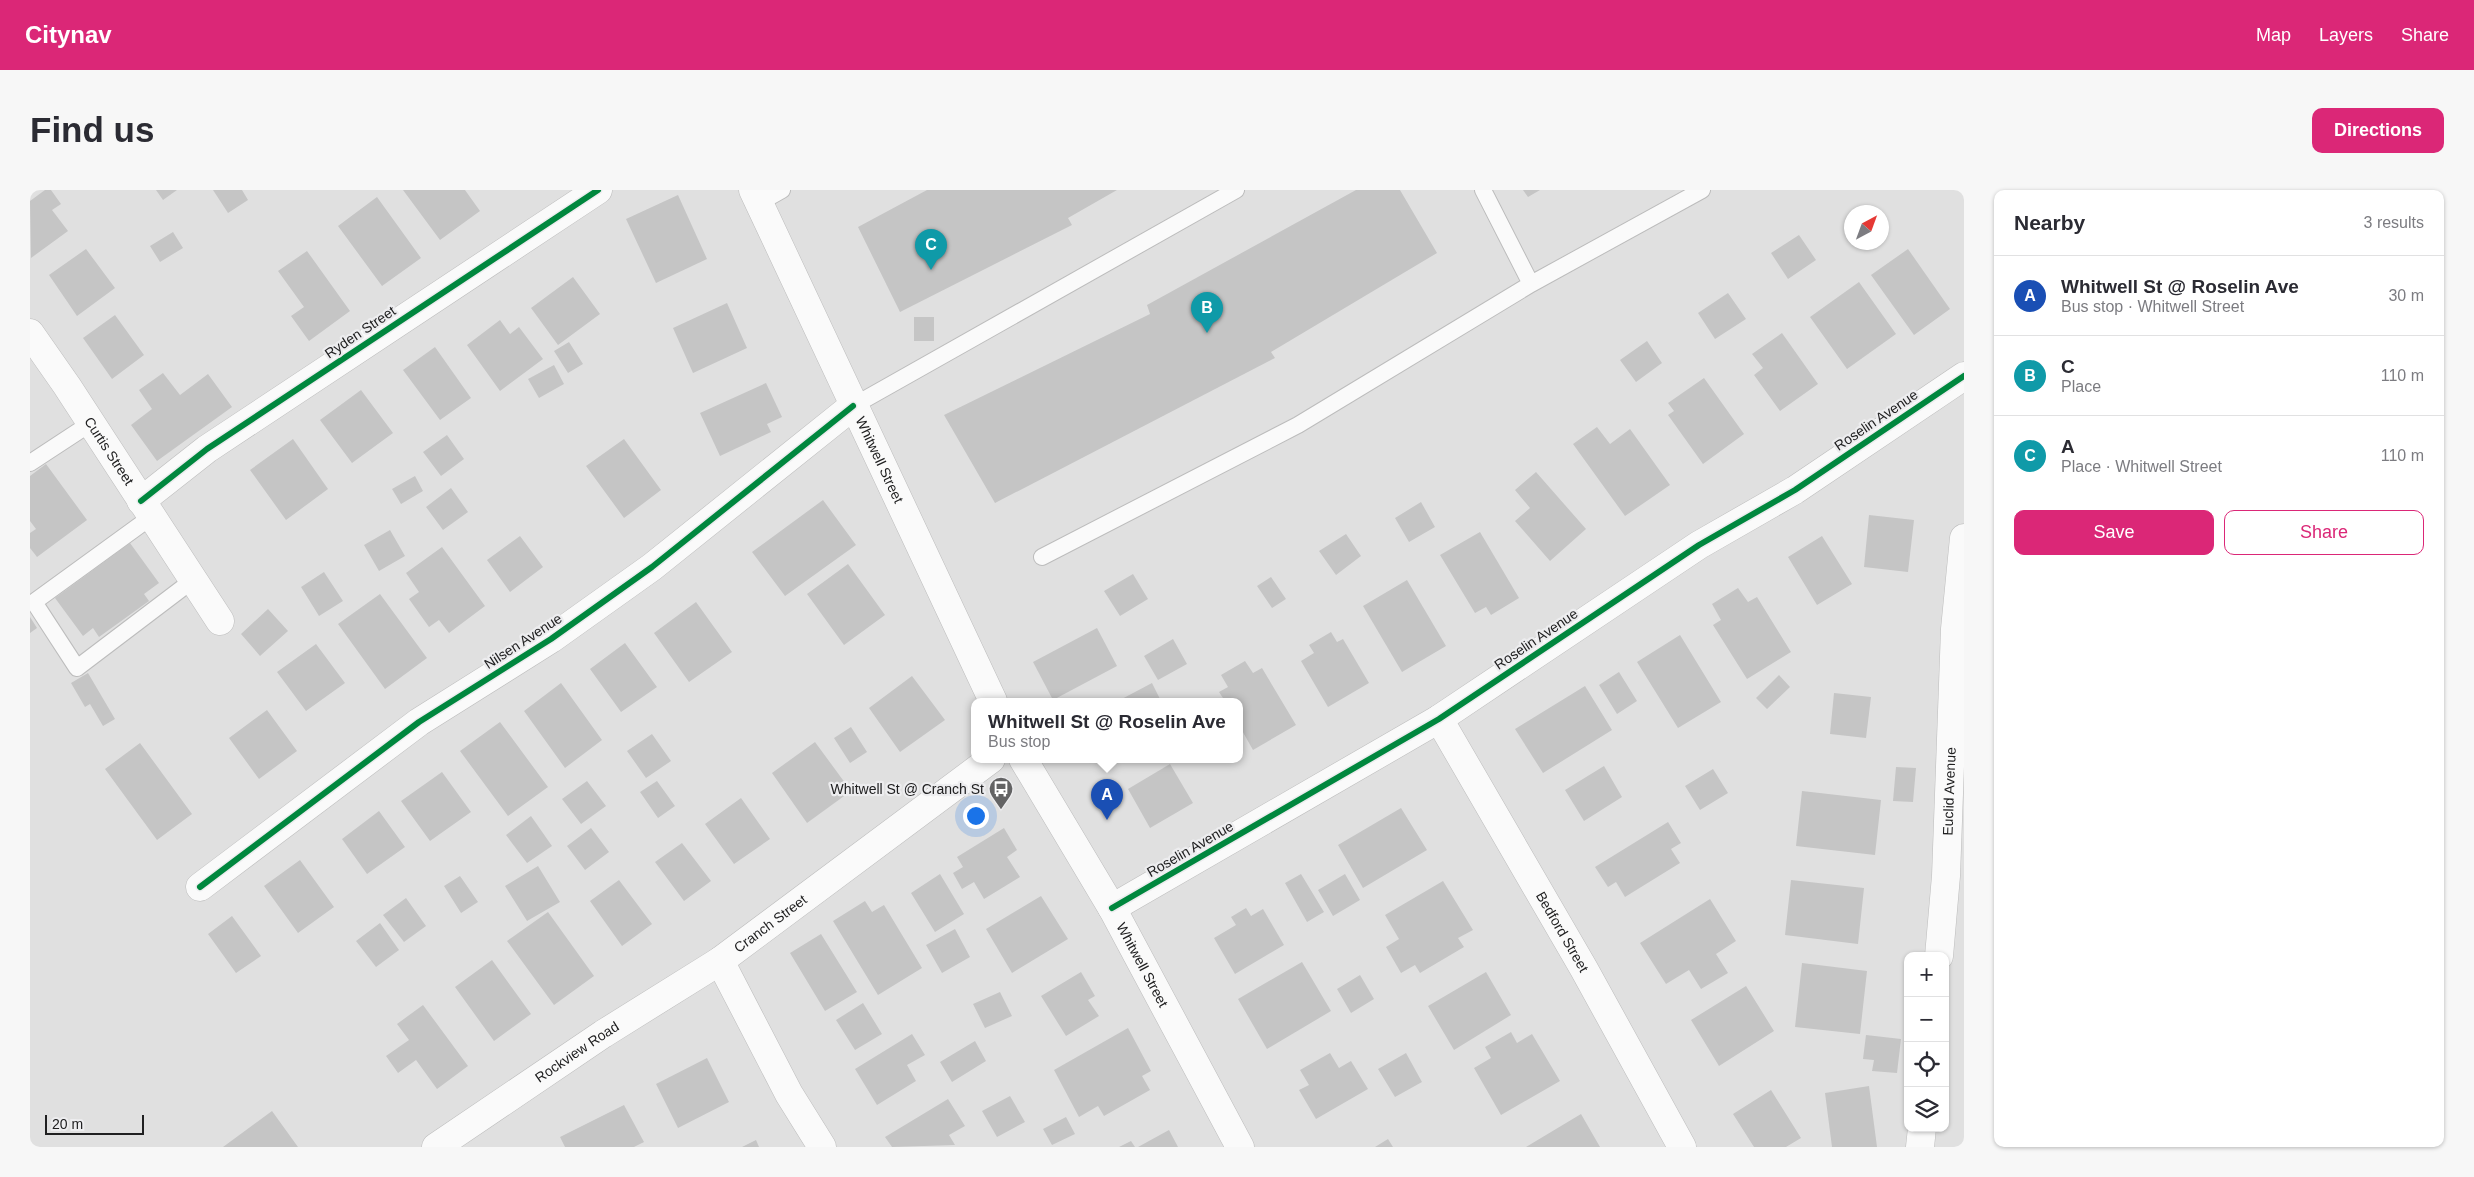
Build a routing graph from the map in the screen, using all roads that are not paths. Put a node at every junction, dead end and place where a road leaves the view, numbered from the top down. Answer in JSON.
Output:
{"nodes":[{"id":1,"x":598,"y":190,"type":"edge"},
{"id":2,"x":1236,"y":190,"type":"edge"},
{"id":3,"x":1483,"y":190,"type":"edge"},
{"id":4,"x":1702,"y":190,"type":"edge"},
{"id":5,"x":765,"y":194,"type":"edge"},
{"id":6,"x":1531,"y":284,"type":"junction"},
{"id":7,"x":30,"y":333,"type":"edge"},
{"id":8,"x":1964,"y":376,"type":"edge"},
{"id":9,"x":853,"y":406,"type":"junction"},
{"id":10,"x":91,"y":423,"type":"junction"},
{"id":11,"x":30,"y":463,"type":"edge"},
{"id":12,"x":146,"y":509,"type":"junction"},
{"id":13,"x":1964,"y":538,"type":"edge"},
{"id":14,"x":1042,"y":557,"type":"dead end"},
{"id":15,"x":193,"y":580,"type":"junction"},
{"id":16,"x":220,"y":621,"type":"dead end"},
{"id":17,"x":992,"y":698,"type":"edge"},
{"id":18,"x":1439,"y":719,"type":"junction"},
{"id":19,"x":986,"y":763,"type":"edge"},
{"id":20,"x":1025,"y":763,"type":"edge"},
{"id":21,"x":1956,"y":799,"type":"edge"},
{"id":22,"x":200,"y":887,"type":"dead end"},
{"id":23,"x":1112,"y":908,"type":"junction"},
{"id":24,"x":1938,"y":952,"type":"edge"},
{"id":25,"x":720,"y":961,"type":"junction"},
{"id":26,"x":1922,"y":1132,"type":"edge"},
{"id":27,"x":436,"y":1147,"type":"edge"},
{"id":28,"x":822,"y":1147,"type":"edge"},
{"id":29,"x":1240,"y":1147,"type":"edge"},
{"id":30,"x":1682,"y":1147,"type":"edge"},
{"id":31,"x":1920,"y":1147,"type":"edge"}],
"edges":[{"from":1,"to":12,"type":"street","name":"Ryden Street"},
{"from":2,"to":9,"type":"lane"},
{"from":3,"to":6,"type":"lane"},
{"from":4,"to":6,"type":"lane"},
{"from":5,"to":9,"type":"street","name":"Whitwell Street"},
{"from":6,"to":14,"type":"lane"},
{"from":7,"to":10,"type":"street","name":"Curtis Street"},
{"from":8,"to":18,"type":"street","name":"Roselin Avenue"},
{"from":9,"to":17,"type":"street","name":"Whitwell Street"},
{"from":9,"to":22,"type":"street","name":"Nilsen Avenue"},
{"from":10,"to":11,"type":"lane"},
{"from":10,"to":12,"type":"street","name":"Curtis Street"},
{"from":12,"to":15,"type":"street","name":"Curtis Street"},
{"from":12,"to":15,"type":"lane"},
{"from":13,"to":21,"type":"street","name":"Euclid Avenue"},
{"from":15,"to":16,"type":"street","name":"Curtis Street"},
{"from":18,"to":23,"type":"street","name":"Roselin Avenue"},
{"from":18,"to":30,"type":"street","name":"Bedford Street"},
{"from":19,"to":25,"type":"street","name":"Cranch Street"},
{"from":20,"to":23,"type":"street","name":"Whitwell Street"},
{"from":21,"to":24,"type":"street","name":"Euclid Avenue"},
{"from":23,"to":29,"type":"street","name":"Whitwell Street"},
{"from":25,"to":27,"type":"street","name":"Rockview Road"},
{"from":25,"to":28,"type":"street","name":"Cranch Street"},
{"from":26,"to":31,"type":"street"}]}
